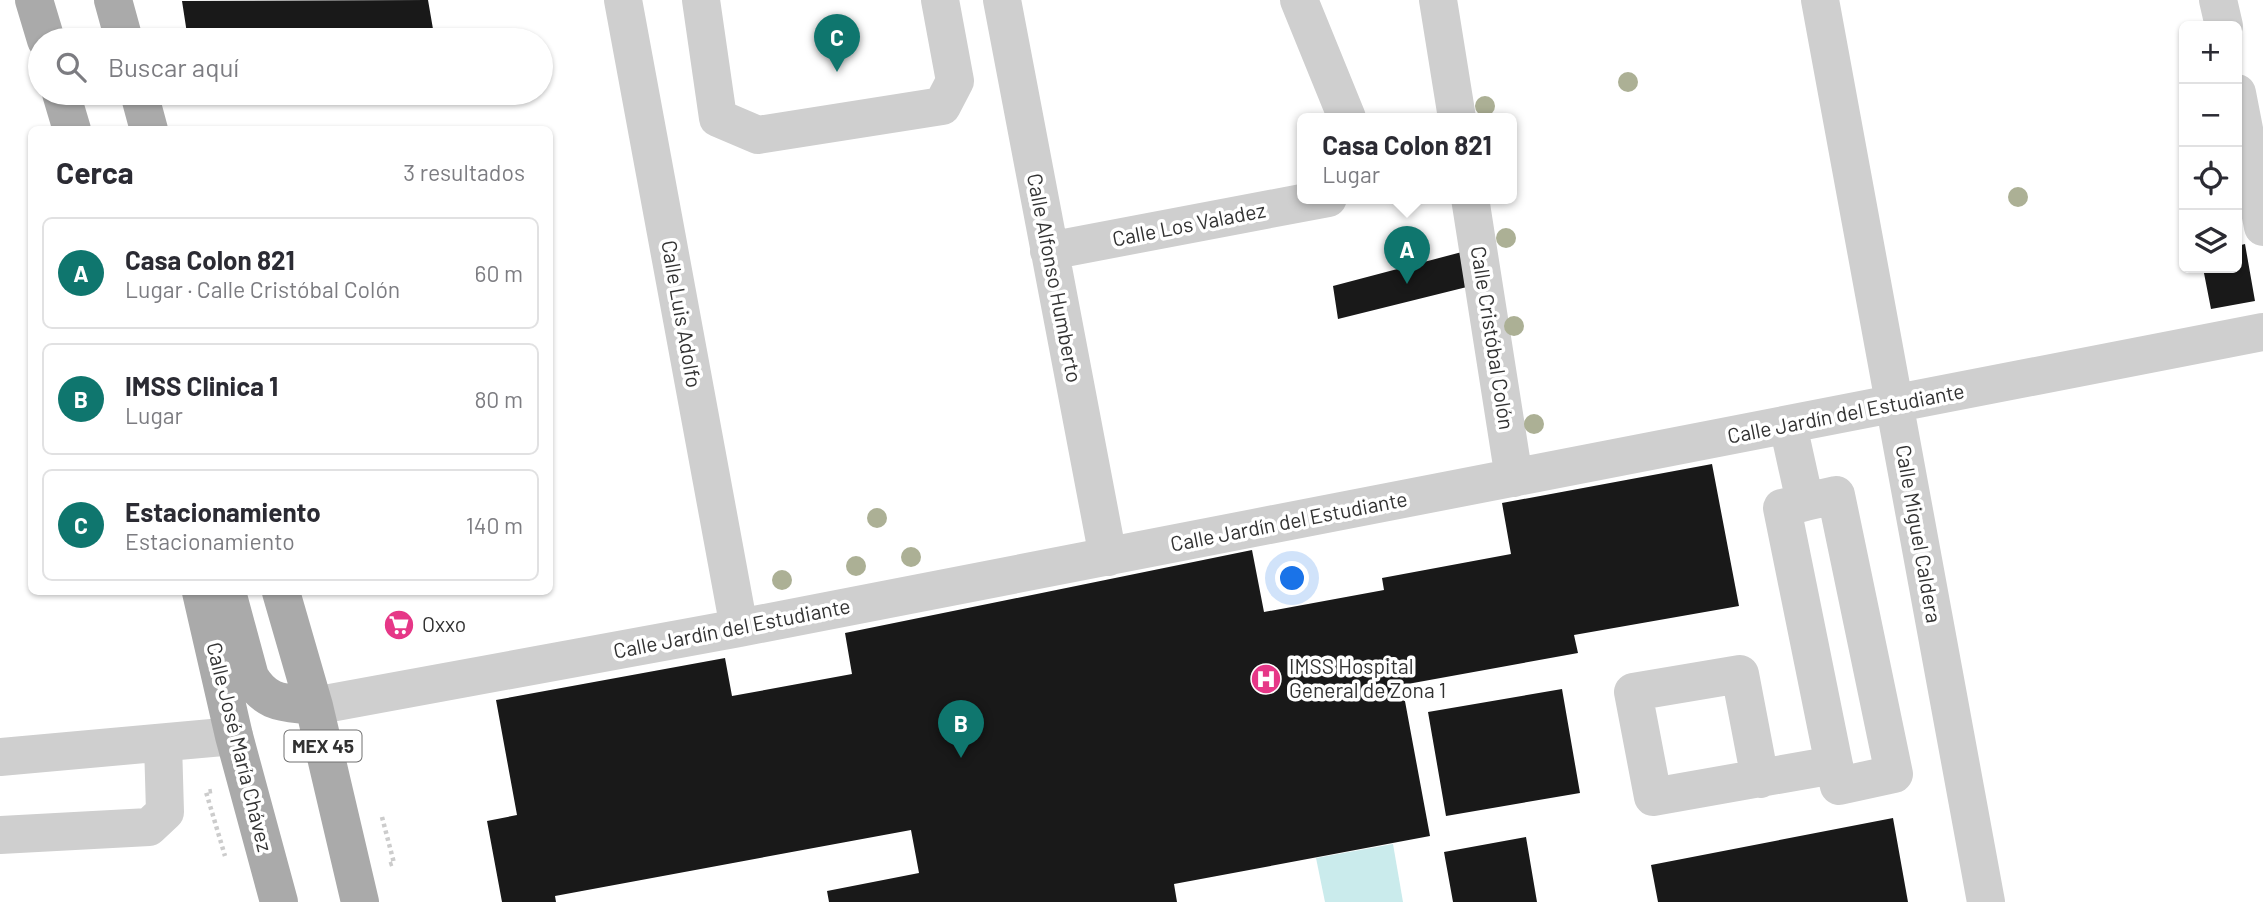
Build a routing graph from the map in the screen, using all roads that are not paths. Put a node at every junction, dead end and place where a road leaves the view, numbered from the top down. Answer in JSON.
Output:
{"nodes":[{"id":1,"x":34,"y":0,"type":"edge"},
{"id":2,"x":113,"y":0,"type":"edge"},
{"id":3,"x":623,"y":0,"type":"edge"},
{"id":4,"x":701,"y":0,"type":"edge"},
{"id":5,"x":940,"y":0,"type":"edge"},
{"id":6,"x":1002,"y":0,"type":"edge"},
{"id":7,"x":1299,"y":0,"type":"edge"},
{"id":8,"x":1438,"y":0,"type":"edge"},
{"id":9,"x":1820,"y":0,"type":"edge"},
{"id":10,"x":2218,"y":0,"type":"edge"},
{"id":11,"x":2223,"y":21,"type":"edge"},
{"id":12,"x":42,"y":28,"type":"edge"},
{"id":13,"x":121,"y":28,"type":"edge"},
{"id":14,"x":65,"y":105,"type":"edge"},
{"id":15,"x":142,"y":105,"type":"edge"},
{"id":16,"x":1345,"y":113,"type":"edge"},
{"id":17,"x":1456,"y":113,"type":"edge"},
{"id":18,"x":2242,"y":119,"type":"edge"},
{"id":19,"x":71,"y":126,"type":"edge"},
{"id":20,"x":148,"y":126,"type":"edge"},
{"id":21,"x":1297,"y":204,"type":"edge"},
{"id":22,"x":1471,"y":204,"type":"edge"},
{"id":23,"x":2263,"y":227,"type":"edge"},
{"id":24,"x":1049,"y":251,"type":"junction"},
{"id":25,"x":2263,"y":332,"type":"edge"},
{"id":26,"x":1894,"y":404,"type":"junction"},
{"id":27,"x":1788,"y":425,"type":"junction"},
{"id":28,"x":1514,"y":478,"type":"junction"},
{"id":29,"x":1805,"y":502,"type":"junction"},
{"id":30,"x":1108,"y":557,"type":"junction"},
{"id":31,"x":202,"y":595,"type":"edge"},
{"id":32,"x":228,"y":595,"type":"edge"},
{"id":33,"x":282,"y":595,"type":"edge"},
{"id":34,"x":738,"y":628,"type":"junction"},
{"id":35,"x":314,"y":706,"type":"junction"},
{"id":36,"x":234,"y":736,"type":"junction"},
{"id":37,"x":163,"y":743,"type":"junction"},
{"id":38,"x":0,"y":757,"type":"edge"},
{"id":39,"x":1834,"y":765,"type":"junction"},
{"id":40,"x":1760,"y":779,"type":"dead end"},
{"id":41,"x":0,"y":835,"type":"edge"},
{"id":42,"x":279,"y":902,"type":"edge"},
{"id":43,"x":360,"y":902,"type":"edge"},
{"id":44,"x":1986,"y":902,"type":"edge"}],
"edges":[{"from":1,"to":12,"type":"main road"},
{"from":2,"to":13,"type":"main road"},
{"from":3,"to":34,"type":"street","name":"Calle Luis Adolfo"},
{"from":4,"to":5,"type":"street"},
{"from":6,"to":24,"type":"street","name":"Calle Alfonso Humberto"},
{"from":7,"to":16,"type":"street"},
{"from":8,"to":17,"type":"street"},
{"from":9,"to":26,"type":"street","name":"Calle Miguel Caldera"},
{"from":10,"to":11,"type":"street"},
{"from":14,"to":19,"type":"main road"},
{"from":15,"to":20,"type":"main road"},
{"from":18,"to":23,"type":"street"},
{"from":21,"to":24,"type":"street","name":"Calle Los Valadez"},
{"from":22,"to":28,"type":"street","name":"Calle Cristóbal Colón"},
{"from":24,"to":30,"type":"street","name":"Calle Alfonso Humberto"},
{"from":25,"to":26,"type":"street","name":"Calle Jardín del Estudiante"},
{"from":26,"to":27,"type":"street","name":"Calle Jardín del Estudiante"},
{"from":26,"to":44,"type":"street","name":"Calle Miguel Caldera"},
{"from":27,"to":28,"type":"street","name":"Calle Jardín del Estudiante"},
{"from":27,"to":29,"type":"street"},
{"from":28,"to":30,"type":"street","name":"Calle Jardín del Estudiante"},
{"from":29,"to":39,"type":"street"},
{"from":29,"to":39,"type":"street"},
{"from":30,"to":34,"type":"street","name":"Calle Jardín del Estudiante"},
{"from":31,"to":36,"type":"main road","name":"Calle José María Chávez"},
{"from":32,"to":35,"type":"main road"},
{"from":33,"to":35,"type":"main road","number":"MEX 45"},
{"from":34,"to":35,"type":"street","name":"Calle Jardín del Estudiante"},
{"from":35,"to":43,"type":"main road","number":"MEX 45"},
{"from":36,"to":37,"type":"street"},
{"from":36,"to":42,"type":"main road","name":"Calle José María Chávez"},
{"from":37,"to":38,"type":"street"},
{"from":37,"to":41,"type":"street"},
{"from":39,"to":40,"type":"street"}]}
